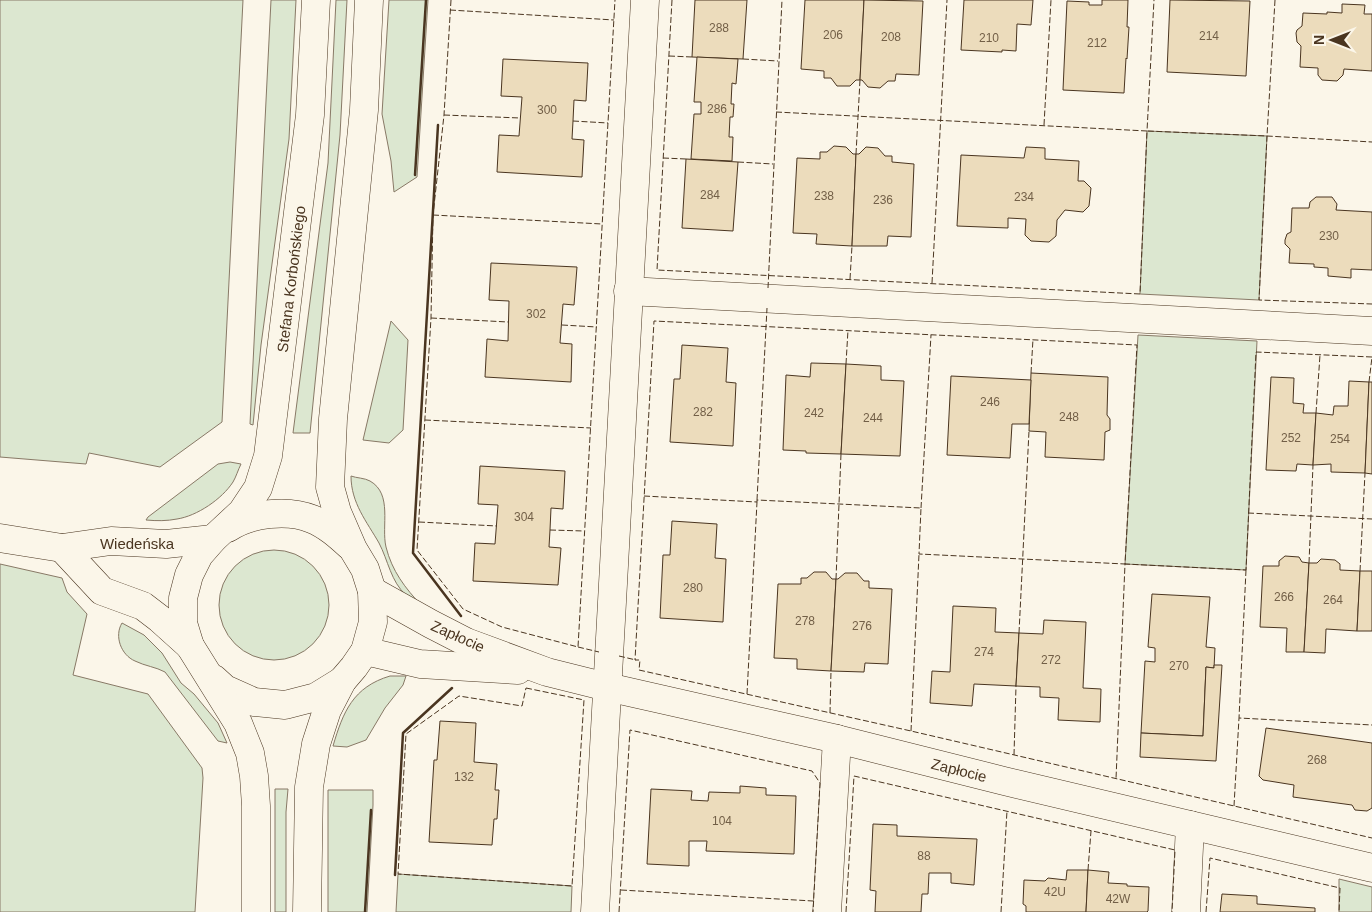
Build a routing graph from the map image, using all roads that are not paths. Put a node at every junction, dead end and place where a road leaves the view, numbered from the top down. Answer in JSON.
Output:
{"nodes":[{"id":1,"x":316,"y":0,"type":"edge"},
{"id":2,"x":369,"y":0,"type":"edge"},
{"id":3,"x":644,"y":0,"type":"edge"},
{"id":4,"x":628,"y":291,"type":"junction"},
{"id":5,"x":1372,"y":331,"type":"edge"},
{"id":6,"x":0,"y":538,"type":"edge"},
{"id":7,"x":212,"y":540,"type":"junction"},
{"id":8,"x":62,"y":548,"type":"junction"},
{"id":9,"x":353,"y":549,"type":"junction"},
{"id":10,"x":372,"y":591,"type":"junction"},
{"id":11,"x":364,"y":651,"type":"junction"},
{"id":12,"x":196,"y":657,"type":"junction"},
{"id":13,"x":547,"y":672,"type":"junction"},
{"id":14,"x":342,"y":681,"type":"junction"},
{"id":15,"x":607,"y":687,"type":"junction"},
{"id":16,"x":837,"y":739,"type":"junction"},
{"id":17,"x":1190,"y":825,"type":"junction"},
{"id":18,"x":1372,"y":868,"type":"edge"},
{"id":19,"x":256,"y":912,"type":"edge"},
{"id":20,"x":307,"y":912,"type":"edge"},
{"id":21,"x":595,"y":912,"type":"edge"},
{"id":22,"x":827,"y":912,"type":"edge"},
{"id":23,"x":1186,"y":912,"type":"edge"}],
"edges":[{"from":1,"to":7,"type":"street","name":"Stefana Korbońskiego"},
{"from":2,"to":9,"type":"street","name":"Stefana Korbońskiego"},
{"from":3,"to":4,"type":"street"},
{"from":4,"to":5,"type":"street"},
{"from":4,"to":15,"type":"street"},
{"from":6,"to":8,"type":"street","name":"Wiedeńska"},
{"from":7,"to":8,"type":"street","name":"Wiedeńska"},
{"from":7,"to":9,"type":"street","name":"Stefana Korbońskiego"},
{"from":7,"to":12,"type":"street","name":"Stefana Korbońskiego"},
{"from":8,"to":12,"type":"street"},
{"from":9,"to":10,"type":"street","name":"Stefana Korbońskiego"},
{"from":10,"to":11,"type":"street","name":"Stefana Korbońskiego"},
{"from":10,"to":13,"type":"street","name":"Zapłocie"},
{"from":11,"to":13,"type":"street","name":"Zapłocie"},
{"from":11,"to":14,"type":"street","name":"Stefana Korbońskiego"},
{"from":12,"to":14,"type":"street","name":"Stefana Korbońskiego"},
{"from":12,"to":19,"type":"street","name":"Stefana Korbońskiego"},
{"from":13,"to":15,"type":"street","name":"Zapłocie"},
{"from":14,"to":20,"type":"street","name":"Stefana Korbońskiego"},
{"from":15,"to":16,"type":"street","name":"Zapłocie"},
{"from":15,"to":21,"type":"street"},
{"from":16,"to":17,"type":"street","name":"Zapłocie"},
{"from":16,"to":22,"type":"street"},
{"from":17,"to":18,"type":"street","name":"Zapłocie"},
{"from":17,"to":23,"type":"street"}]}
